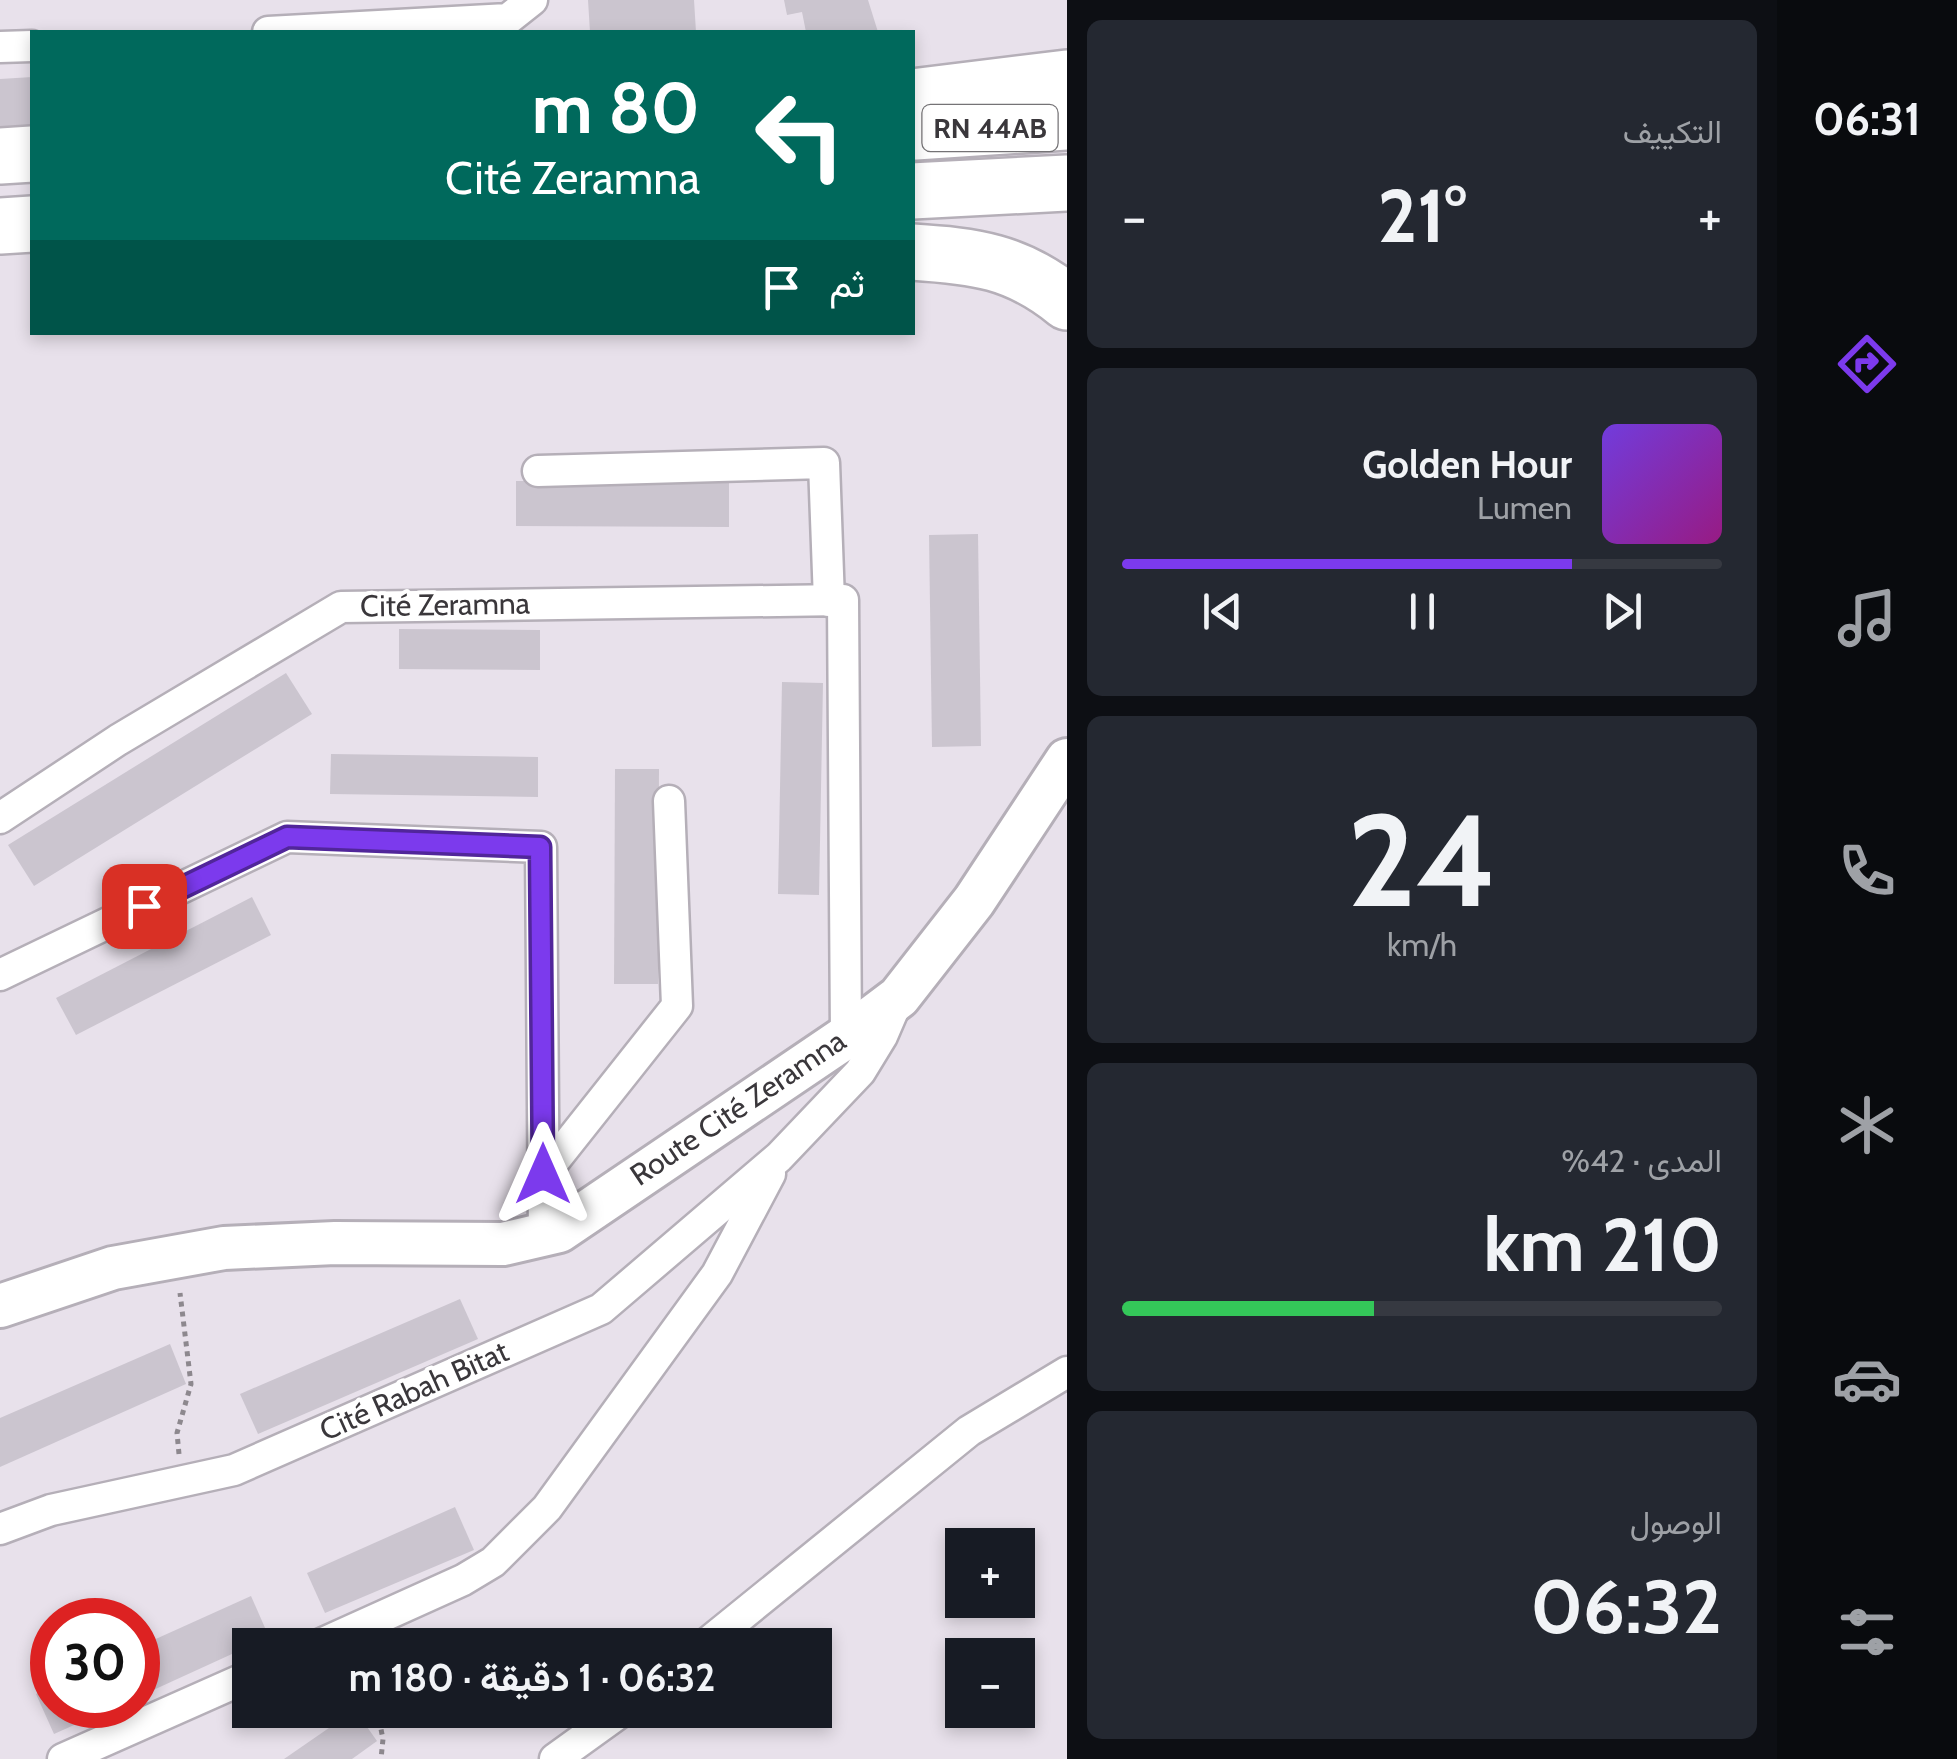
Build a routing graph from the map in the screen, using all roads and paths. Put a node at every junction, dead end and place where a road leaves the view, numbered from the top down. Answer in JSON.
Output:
{"nodes":[{"id":1,"x":532,"y":0,"type":"edge"},
{"id":2,"x":305,"y":30,"type":"edge"},
{"id":3,"x":30,"y":46,"type":"edge"},
{"id":4,"x":0,"y":47,"type":"edge"},
{"id":5,"x":1067,"y":78,"type":"edge"},
{"id":6,"x":915,"y":97,"type":"edge"},
{"id":7,"x":1067,"y":122,"type":"edge"},
{"id":8,"x":915,"y":132,"type":"edge"},
{"id":9,"x":30,"y":154,"type":"edge"},
{"id":10,"x":0,"y":156,"type":"edge"},
{"id":11,"x":30,"y":180,"type":"edge"},
{"id":12,"x":0,"y":182,"type":"edge"},
{"id":13,"x":1067,"y":183,"type":"edge"},
{"id":14,"x":915,"y":191,"type":"edge"},
{"id":15,"x":30,"y":224,"type":"edge"},
{"id":16,"x":0,"y":226,"type":"edge"},
{"id":17,"x":915,"y":252,"type":"edge"},
{"id":18,"x":1067,"y":302,"type":"edge"},
{"id":19,"x":538,"y":471,"type":"dead end"},
{"id":20,"x":829,"y":600,"type":"junction"},
{"id":21,"x":1067,"y":760,"type":"edge"},
{"id":22,"x":669,"y":801,"type":"dead end"},
{"id":23,"x":0,"y":818,"type":"edge"},
{"id":24,"x":0,"y":975,"type":"edge"},
{"id":25,"x":899,"y":997,"type":"junction"},
{"id":26,"x":846,"y":1037,"type":"junction"},
{"id":27,"x":779,"y":1157,"type":"junction"},
{"id":28,"x":543,"y":1174,"type":"junction"},
{"id":29,"x":544,"y":1235,"type":"junction"},
{"id":30,"x":179,"y":1280,"type":"dead end"},
{"id":31,"x":0,"y":1306,"type":"edge"},
{"id":32,"x":1067,"y":1372,"type":"edge"},
{"id":33,"x":180,"y":1464,"type":"dead end"},
{"id":34,"x":0,"y":1529,"type":"edge"},
{"id":35,"x":357,"y":1628,"type":"edge"},
{"id":36,"x":726,"y":1628,"type":"edge"},
{"id":37,"x":232,"y":1684,"type":"edge"},
{"id":38,"x":381,"y":1728,"type":"edge"},
{"id":39,"x":597,"y":1728,"type":"edge"},
{"id":40,"x":63,"y":1759,"type":"edge"},
{"id":41,"x":381,"y":1759,"type":"edge"},
{"id":42,"x":555,"y":1759,"type":"edge"}],
"edges":[{"from":1,"to":2,"type":"street"},
{"from":3,"to":4,"type":"street"},
{"from":5,"to":6,"type":"highway"},
{"from":7,"to":8,"type":"highway","number":"RN 44AB"},
{"from":9,"to":10,"type":"highway"},
{"from":11,"to":12,"type":"highway"},
{"from":13,"to":14,"type":"highway"},
{"from":15,"to":16,"type":"highway"},
{"from":17,"to":18,"type":"highway"},
{"from":19,"to":20,"type":"street"},
{"from":20,"to":23,"type":"street","name":"Cité Zeramna"},
{"from":20,"to":26,"type":"street"},
{"from":21,"to":25,"type":"street","name":"Route Cité Zeramna"},
{"from":22,"to":28,"type":"street"},
{"from":24,"to":28,"type":"street"},
{"from":25,"to":26,"type":"street","name":"Route Cité Zeramna"},
{"from":25,"to":27,"type":"street","name":"Cité Rabah Bitat"},
{"from":26,"to":29,"type":"street","name":"Route Cité Zeramna"},
{"from":27,"to":34,"type":"street","name":"Cité Rabah Bitat"},
{"from":27,"to":35,"type":"street","name":"Cité Rabah Bitat"},
{"from":28,"to":29,"type":"street"},
{"from":29,"to":31,"type":"street","name":"Route Cité Zeramna"},
{"from":30,"to":33,"type":"path"},
{"from":32,"to":36,"type":"street"},
{"from":37,"to":40,"type":"street"},
{"from":38,"to":41,"type":"path"},
{"from":39,"to":42,"type":"street"}]}
